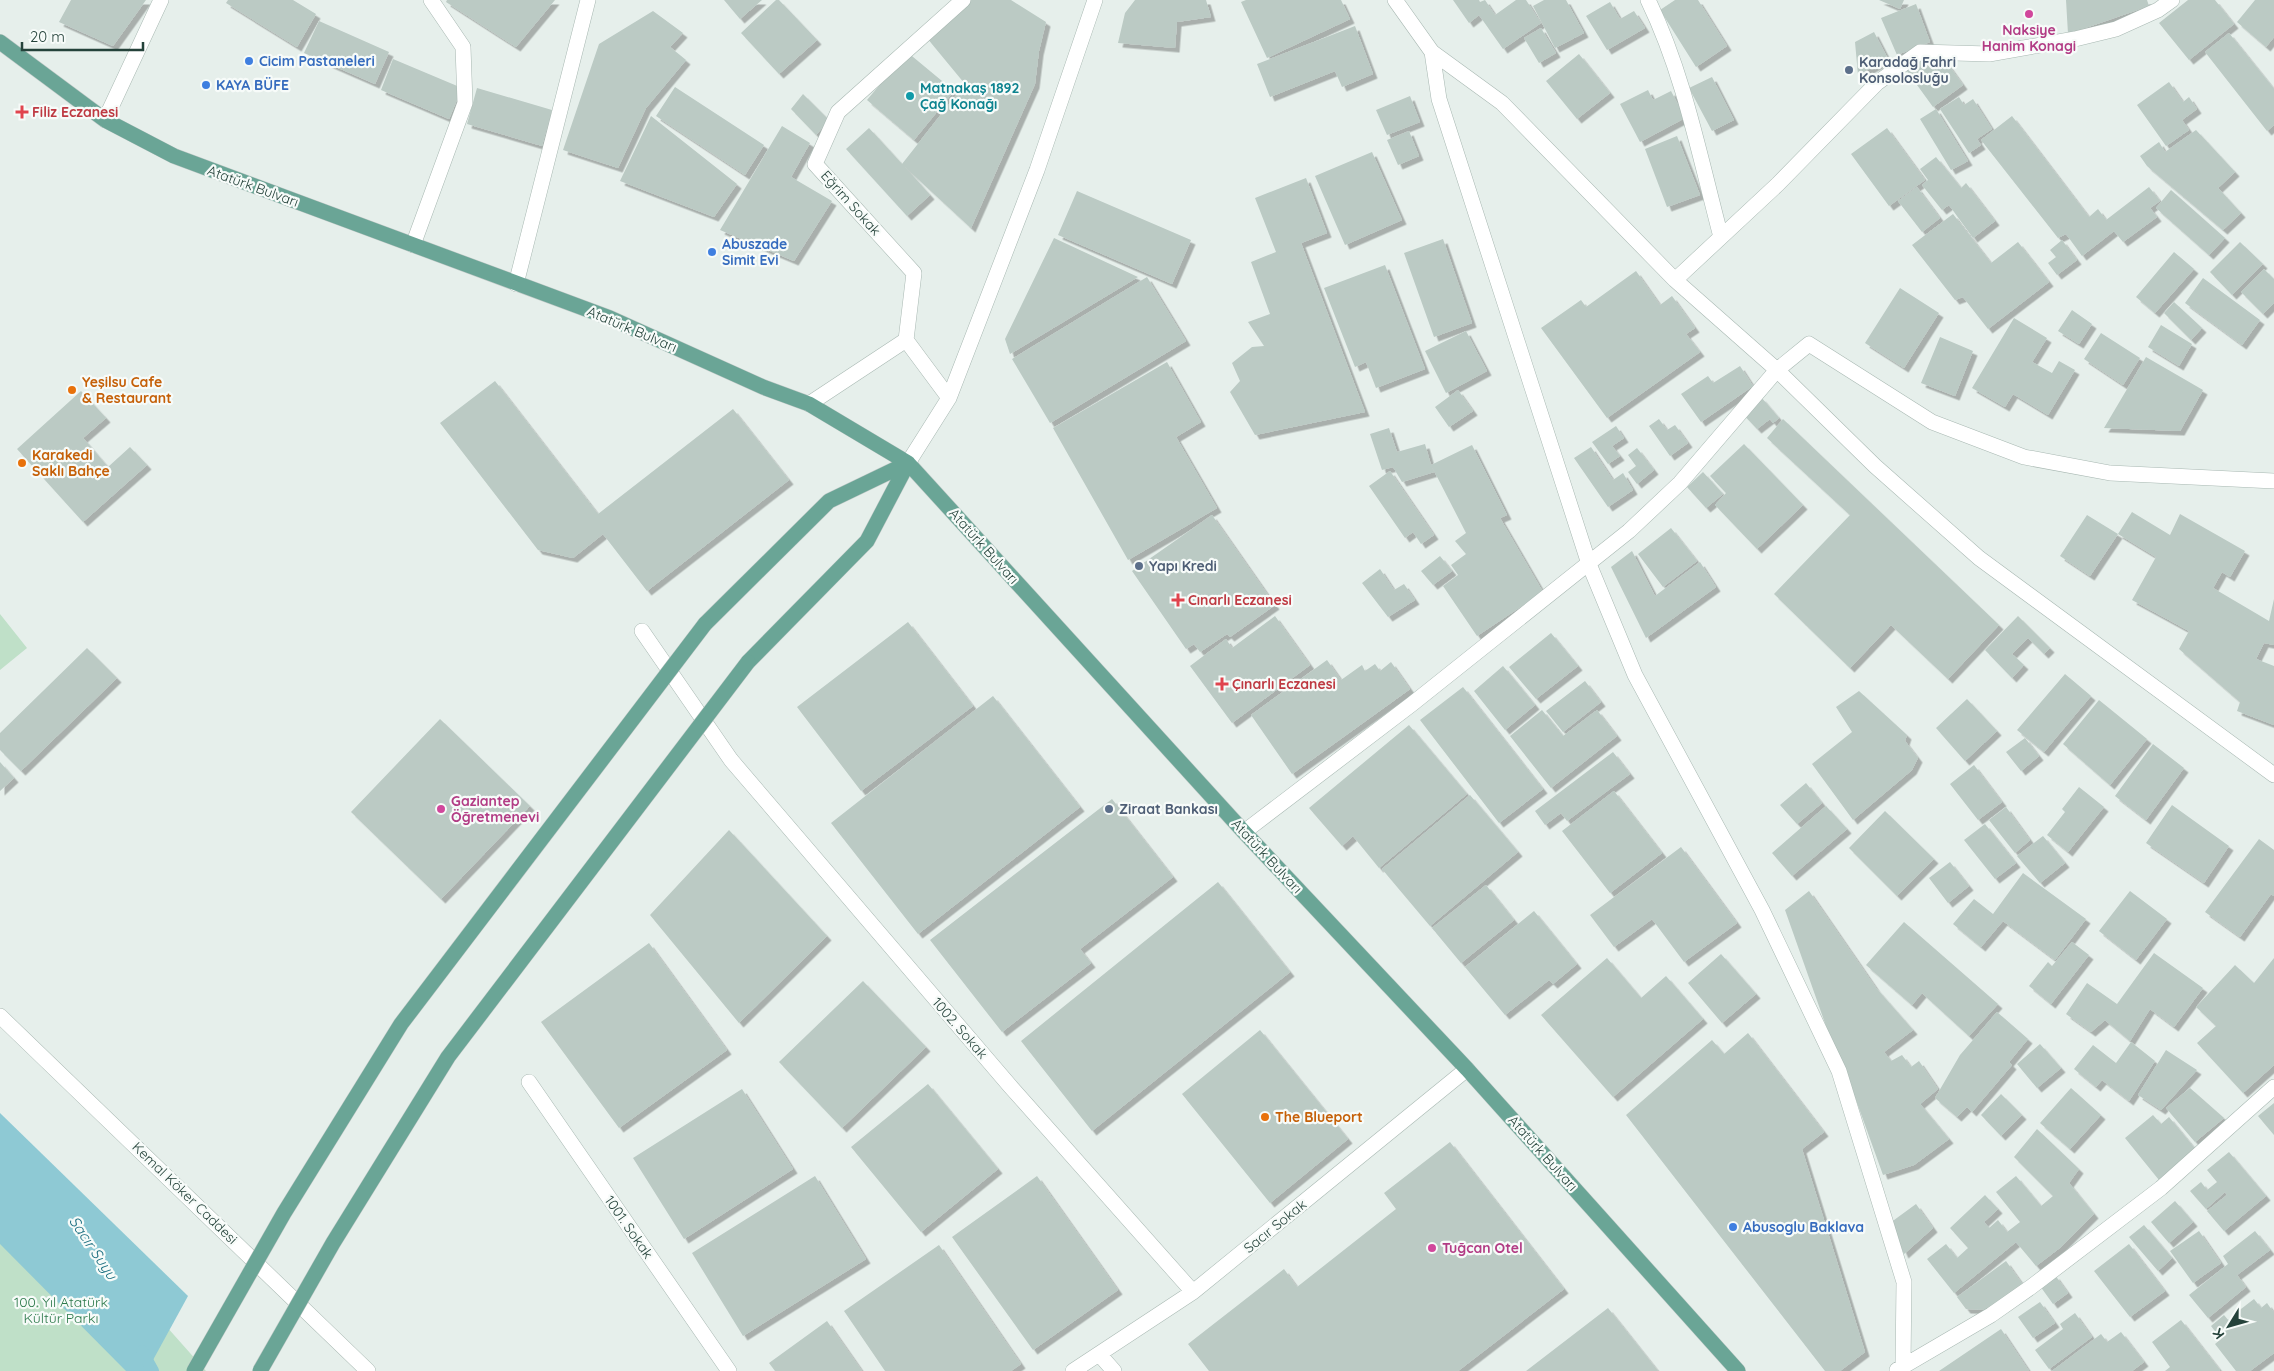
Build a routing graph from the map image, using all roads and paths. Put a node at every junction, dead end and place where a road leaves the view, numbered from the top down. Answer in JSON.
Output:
{"nodes":[{"id":1,"x":161,"y":0,"type":"edge"},
{"id":2,"x":431,"y":0,"type":"edge"},
{"id":3,"x":588,"y":0,"type":"edge"},
{"id":4,"x":963,"y":0,"type":"edge"},
{"id":5,"x":1095,"y":0,"type":"edge"},
{"id":6,"x":1648,"y":0,"type":"edge"},
{"id":7,"x":2172,"y":0,"type":"edge"},
{"id":8,"x":1398,"y":1,"type":"edge"},
{"id":9,"x":0,"y":42,"type":"edge"},
{"id":10,"x":1432,"y":52,"type":"junction"},
{"id":11,"x":105,"y":120,"type":"junction"},
{"id":12,"x":1721,"y":237,"type":"junction"},
{"id":13,"x":413,"y":245,"type":"junction"},
{"id":14,"x":1675,"y":280,"type":"junction"},
{"id":15,"x":516,"y":284,"type":"junction"},
{"id":16,"x":906,"y":340,"type":"junction"},
{"id":17,"x":1777,"y":370,"type":"junction"},
{"id":18,"x":949,"y":398,"type":"junction"},
{"id":19,"x":809,"y":404,"type":"junction"},
{"id":20,"x":908,"y":463,"type":"junction"},
{"id":21,"x":2274,"y":481,"type":"edge"},
{"id":22,"x":1589,"y":564,"type":"junction"},
{"id":23,"x":642,"y":631,"type":"dead end"},
{"id":24,"x":2274,"y":775,"type":"edge"},
{"id":25,"x":1244,"y":832,"type":"junction"},
{"id":26,"x":0,"y":1016,"type":"edge"},
{"id":27,"x":1467,"y":1069,"type":"junction"},
{"id":28,"x":529,"y":1082,"type":"dead end"},
{"id":29,"x":2274,"y":1087,"type":"edge"},
{"id":30,"x":1193,"y":1292,"type":"junction"},
{"id":31,"x":1099,"y":1354,"type":"junction"},
{"id":32,"x":1900,"y":1368,"type":"edge"},
{"id":33,"x":194,"y":1371,"type":"edge"},
{"id":34,"x":260,"y":1371,"type":"edge"},
{"id":35,"x":368,"y":1371,"type":"edge"},
{"id":36,"x":729,"y":1371,"type":"edge"},
{"id":37,"x":1073,"y":1371,"type":"edge"},
{"id":38,"x":1114,"y":1371,"type":"edge"},
{"id":39,"x":1738,"y":1371,"type":"edge"}],
"edges":[{"from":1,"to":11,"type":"street"},
{"from":2,"to":13,"type":"street"},
{"from":3,"to":15,"type":"street"},
{"from":4,"to":16,"type":"street","name":"Eğrim Sokak"},
{"from":5,"to":18,"type":"street"},
{"from":6,"to":12,"type":"street"},
{"from":7,"to":12,"type":"street"},
{"from":8,"to":10,"type":"street"},
{"from":9,"to":11,"type":"main road","name":"Atatürk Bulvarı"},
{"from":10,"to":14,"type":"street"},
{"from":10,"to":22,"type":"street"},
{"from":11,"to":13,"type":"main road","name":"Atatürk Bulvarı"},
{"from":12,"to":14,"type":"street"},
{"from":13,"to":15,"type":"main road","name":"Atatürk Bulvarı"},
{"from":14,"to":17,"type":"street"},
{"from":15,"to":19,"type":"main road","name":"Atatürk Bulvarı"},
{"from":16,"to":18,"type":"street"},
{"from":16,"to":19,"type":"street"},
{"from":17,"to":21,"type":"street"},
{"from":17,"to":22,"type":"street"},
{"from":17,"to":24,"type":"street"},
{"from":18,"to":20,"type":"street"},
{"from":19,"to":20,"type":"main road","name":"Atatürk Bulvarı"},
{"from":20,"to":25,"type":"main road","name":"Atatürk Bulvarı"},
{"from":20,"to":33,"type":"main road","bridge":true},
{"from":20,"to":34,"type":"main road","bridge":true},
{"from":22,"to":25,"type":"street"},
{"from":22,"to":32,"type":"street"},
{"from":23,"to":30,"type":"street","name":"1002. Sokak"},
{"from":25,"to":27,"type":"main road","name":"Atatürk Bulvarı"},
{"from":26,"to":35,"type":"street","name":"Kemal Köker Caddesi"},
{"from":27,"to":30,"type":"street","name":"Sacır Sokak"},
{"from":27,"to":39,"type":"main road","name":"Atatürk Bulvarı"},
{"from":28,"to":36,"type":"street","name":"1001. Sokak"},
{"from":29,"to":32,"type":"street"},
{"from":30,"to":31,"type":"street","name":"Sacır Sokak"},
{"from":31,"to":37,"type":"street","name":"Sacır Sokak"},
{"from":31,"to":38,"type":"street"}]}
